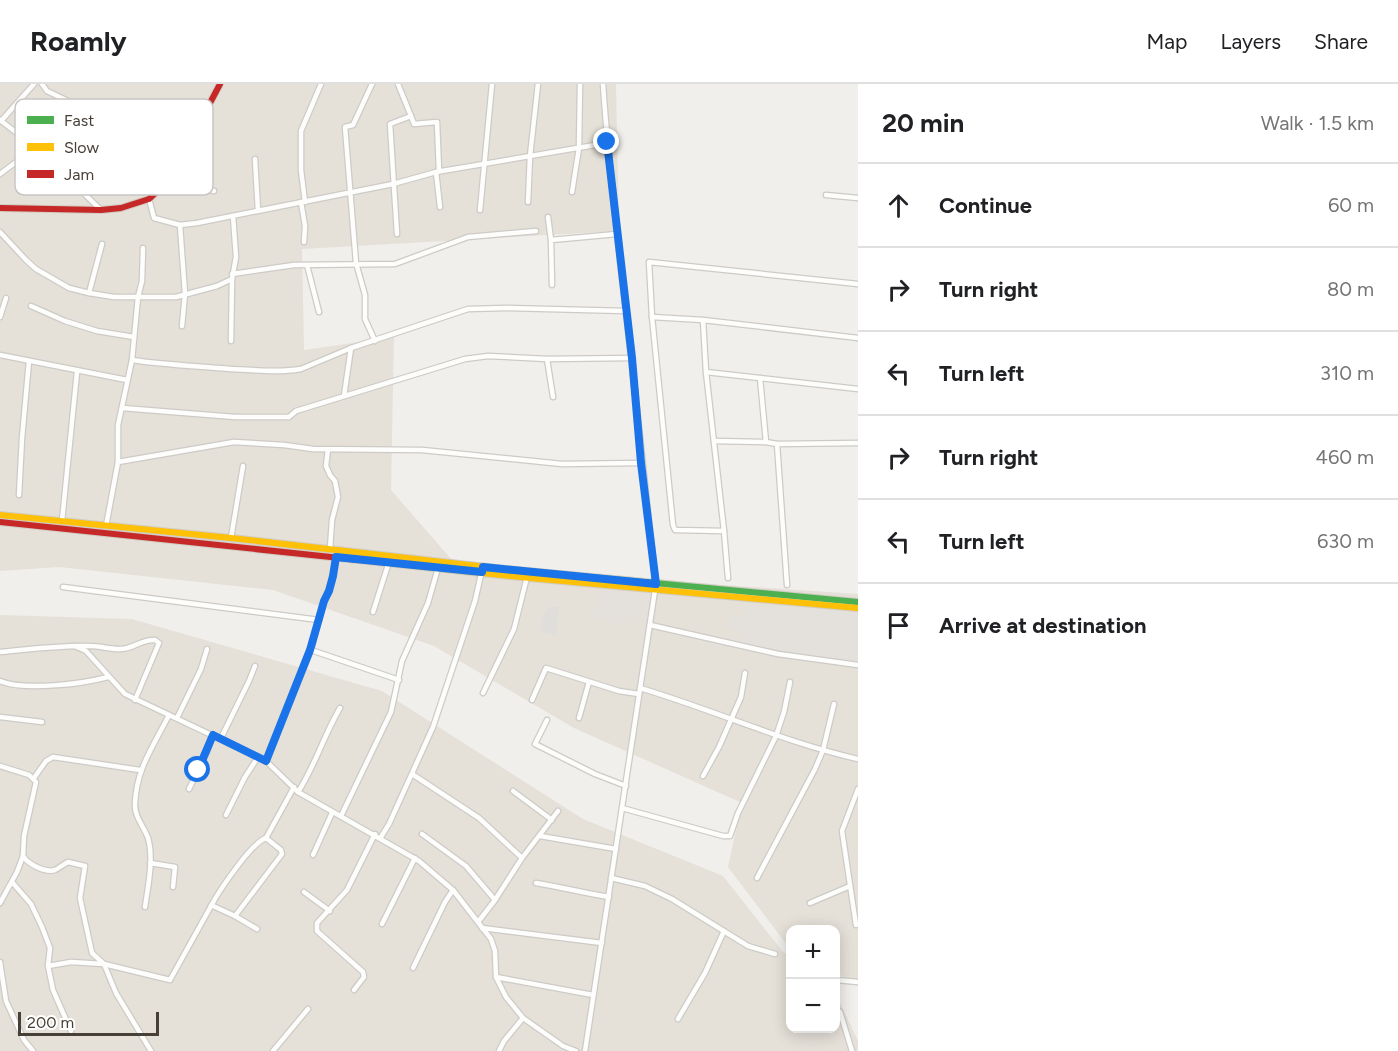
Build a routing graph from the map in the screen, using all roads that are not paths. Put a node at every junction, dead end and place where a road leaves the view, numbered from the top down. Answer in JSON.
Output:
{"nodes":[{"id":1,"x":34,"y":84,"type":"edge"},
{"id":2,"x":42,"y":84,"type":"edge"},
{"id":3,"x":321,"y":84,"type":"edge"},
{"id":4,"x":372,"y":84,"type":"edge"},
{"id":5,"x":398,"y":84,"type":"edge"},
{"id":6,"x":492,"y":84,"type":"edge"},
{"id":7,"x":538,"y":84,"type":"edge"},
{"id":8,"x":580,"y":84,"type":"edge"},
{"id":9,"x":603,"y":84,"type":"edge"},
{"id":10,"x":218,"y":85,"type":"edge"},
{"id":11,"x":20,"y":99,"type":"edge"},
{"id":12,"x":64,"y":99,"type":"edge"},
{"id":13,"x":211,"y":99,"type":"edge"},
{"id":14,"x":15,"y":104,"type":"edge"},
{"id":15,"x":411,"y":116,"type":"junction"},
{"id":16,"x":0,"y":120,"type":"edge"},
{"id":17,"x":15,"y":131,"type":"edge"},
{"id":18,"x":607,"y":142,"type":"junction"},
{"id":19,"x":579,"y":148,"type":"junction"},
{"id":20,"x":530,"y":156,"type":"junction"},
{"id":21,"x":255,"y":159,"type":"dead end"},
{"id":22,"x":15,"y":163,"type":"edge"},
{"id":23,"x":483,"y":164,"type":"junction"},
{"id":24,"x":438,"y":172,"type":"junction"},
{"id":25,"x":0,"y":174,"type":"edge"},
{"id":26,"x":393,"y":184,"type":"junction"},
{"id":27,"x":572,"y":192,"type":"dead end"},
{"id":28,"x":349,"y":193,"type":"junction"},
{"id":29,"x":86,"y":195,"type":"edge"},
{"id":30,"x":153,"y":195,"type":"edge"},
{"id":31,"x":826,"y":195,"type":"dead end"},
{"id":32,"x":858,"y":198,"type":"edge"},
{"id":33,"x":149,"y":199,"type":"junction"},
{"id":34,"x":303,"y":202,"type":"junction"},
{"id":35,"x":528,"y":202,"type":"dead end"},
{"id":36,"x":441,"y":207,"type":"dead end"},
{"id":37,"x":0,"y":208,"type":"edge"},
{"id":38,"x":101,"y":210,"type":"junction"},
{"id":39,"x":480,"y":210,"type":"dead end"},
{"id":40,"x":258,"y":211,"type":"junction"},
{"id":41,"x":233,"y":216,"type":"junction"},
{"id":42,"x":548,"y":217,"type":"dead end"},
{"id":43,"x":180,"y":225,"type":"junction"},
{"id":44,"x":536,"y":231,"type":"dead end"},
{"id":45,"x":0,"y":232,"type":"edge"},
{"id":46,"x":397,"y":234,"type":"dead end"},
{"id":47,"x":617,"y":234,"type":"junction"},
{"id":48,"x":551,"y":240,"type":"junction"},
{"id":49,"x":304,"y":242,"type":"dead end"},
{"id":50,"x":102,"y":244,"type":"dead end"},
{"id":51,"x":143,"y":248,"type":"dead end"},
{"id":52,"x":356,"y":263,"type":"junction"},
{"id":53,"x":307,"y":265,"type":"junction"},
{"id":54,"x":232,"y":276,"type":"junction"},
{"id":55,"x":858,"y":284,"type":"edge"},
{"id":56,"x":552,"y":285,"type":"dead end"},
{"id":57,"x":89,"y":292,"type":"junction"},
{"id":58,"x":185,"y":294,"type":"junction"},
{"id":59,"x":138,"y":297,"type":"junction"},
{"id":60,"x":6,"y":298,"type":"dead end"},
{"id":61,"x":31,"y":306,"type":"dead end"},
{"id":62,"x":626,"y":311,"type":"junction"},
{"id":63,"x":319,"y":312,"type":"dead end"},
{"id":64,"x":0,"y":317,"type":"edge"},
{"id":65,"x":652,"y":317,"type":"junction"},
{"id":66,"x":703,"y":320,"type":"junction"},
{"id":67,"x":182,"y":326,"type":"dead end"},
{"id":68,"x":134,"y":337,"type":"junction"},
{"id":69,"x":858,"y":338,"type":"edge"},
{"id":70,"x":231,"y":341,"type":"dead end"},
{"id":71,"x":375,"y":341,"type":"junction"},
{"id":72,"x":351,"y":348,"type":"junction"},
{"id":73,"x":0,"y":355,"type":"edge"},
{"id":74,"x":632,"y":358,"type":"junction"},
{"id":75,"x":547,"y":359,"type":"junction"},
{"id":76,"x":132,"y":360,"type":"junction"},
{"id":77,"x":29,"y":361,"type":"junction"},
{"id":78,"x":77,"y":372,"type":"junction"},
{"id":79,"x":706,"y":372,"type":"junction"},
{"id":80,"x":760,"y":378,"type":"junction"},
{"id":81,"x":127,"y":380,"type":"junction"},
{"id":82,"x":858,"y":389,"type":"edge"},
{"id":83,"x":345,"y":396,"type":"junction"},
{"id":84,"x":553,"y":397,"type":"dead end"},
{"id":85,"x":122,"y":408,"type":"junction"},
{"id":86,"x":714,"y":441,"type":"junction"},
{"id":87,"x":766,"y":442,"type":"junction"},
{"id":88,"x":858,"y":443,"type":"edge"},
{"id":89,"x":777,"y":444,"type":"junction"},
{"id":90,"x":328,"y":449,"type":"junction"},
{"id":91,"x":118,"y":462,"type":"junction"},
{"id":92,"x":641,"y":463,"type":"junction"},
{"id":93,"x":243,"y":466,"type":"dead end"},
{"id":94,"x":19,"y":495,"type":"dead end"},
{"id":95,"x":0,"y":515,"type":"edge"},
{"id":96,"x":62,"y":521,"type":"junction"},
{"id":97,"x":0,"y":522,"type":"edge"},
{"id":98,"x":106,"y":526,"type":"junction"},
{"id":99,"x":724,"y":531,"type":"junction"},
{"id":100,"x":231,"y":538,"type":"junction"},
{"id":101,"x":330,"y":549,"type":"junction"},
{"id":102,"x":336,"y":557,"type":"junction"},
{"id":103,"x":389,"y":562,"type":"junction"},
{"id":104,"x":438,"y":568,"type":"junction"},
{"id":105,"x":482,"y":570,"type":"junction"},
{"id":106,"x":527,"y":577,"type":"junction"},
{"id":107,"x":728,"y":578,"type":"dead end"},
{"id":108,"x":788,"y":585,"type":"dead end"},
{"id":109,"x":63,"y":587,"type":"dead end"},
{"id":110,"x":656,"y":587,"type":"junction"},
{"id":111,"x":858,"y":602,"type":"edge"},
{"id":112,"x":858,"y":608,"type":"edge"},
{"id":113,"x":373,"y":612,"type":"dead end"},
{"id":114,"x":319,"y":620,"type":"junction"},
{"id":115,"x":650,"y":625,"type":"junction"},
{"id":116,"x":75,"y":646,"type":"junction"},
{"id":117,"x":207,"y":649,"type":"dead end"},
{"id":118,"x":310,"y":650,"type":"junction"},
{"id":119,"x":0,"y":652,"type":"edge"},
{"id":120,"x":858,"y":665,"type":"edge"},
{"id":121,"x":255,"y":666,"type":"dead end"},
{"id":122,"x":745,"y":673,"type":"dead end"},
{"id":123,"x":108,"y":677,"type":"junction"},
{"id":124,"x":399,"y":680,"type":"junction"},
{"id":125,"x":0,"y":681,"type":"edge"},
{"id":126,"x":589,"y":682,"type":"junction"},
{"id":127,"x":789,"y":682,"type":"dead end"},
{"id":128,"x":640,"y":691,"type":"junction"},
{"id":129,"x":483,"y":693,"type":"dead end"},
{"id":130,"x":135,"y":700,"type":"junction"},
{"id":131,"x":532,"y":700,"type":"dead end"},
{"id":132,"x":834,"y":704,"type":"dead end"},
{"id":133,"x":339,"y":708,"type":"dead end"},
{"id":134,"x":169,"y":715,"type":"junction"},
{"id":135,"x":0,"y":717,"type":"edge"},
{"id":136,"x":177,"y":718,"type":"junction"},
{"id":137,"x":579,"y":718,"type":"dead end"},
{"id":138,"x":547,"y":720,"type":"dead end"},
{"id":139,"x":732,"y":720,"type":"junction"},
{"id":140,"x":42,"y":722,"type":"dead end"},
{"id":141,"x":213,"y":735,"type":"junction"},
{"id":142,"x":776,"y":736,"type":"junction"},
{"id":143,"x":221,"y":738,"type":"junction"},
{"id":144,"x":823,"y":750,"type":"junction"},
{"id":145,"x":258,"y":757,"type":"junction"},
{"id":146,"x":858,"y":759,"type":"edge"},
{"id":147,"x":266,"y":761,"type":"junction"},
{"id":148,"x":0,"y":766,"type":"edge"},
{"id":149,"x":140,"y":770,"type":"junction"},
{"id":150,"x":412,"y":774,"type":"junction"},
{"id":151,"x":703,"y":776,"type":"dead end"},
{"id":152,"x":34,"y":778,"type":"junction"},
{"id":153,"x":626,"y":786,"type":"junction"},
{"id":154,"x":189,"y":789,"type":"dead end"},
{"id":155,"x":858,"y":789,"type":"edge"},
{"id":156,"x":296,"y":790,"type":"junction"},
{"id":157,"x":513,"y":791,"type":"dead end"},
{"id":158,"x":622,"y":808,"type":"junction"},
{"id":159,"x":558,"y":811,"type":"dead end"},
{"id":160,"x":332,"y":813,"type":"junction"},
{"id":161,"x":226,"y":815,"type":"dead end"},
{"id":162,"x":341,"y":816,"type":"junction"},
{"id":163,"x":552,"y":820,"type":"junction"},
{"id":164,"x":375,"y":834,"type":"junction"},
{"id":165,"x":422,"y":834,"type":"dead end"},
{"id":166,"x":540,"y":836,"type":"junction"},
{"id":167,"x":381,"y":837,"type":"junction"},
{"id":168,"x":266,"y":838,"type":"junction"},
{"id":169,"x":616,"y":849,"type":"junction"},
{"id":170,"x":314,"y":855,"type":"dead end"},
{"id":171,"x":23,"y":856,"type":"junction"},
{"id":172,"x":415,"y":858,"type":"junction"},
{"id":173,"x":522,"y":858,"type":"junction"},
{"id":174,"x":150,"y":863,"type":"junction"},
{"id":175,"x":611,"y":878,"type":"junction"},
{"id":176,"x":757,"y":878,"type":"dead end"},
{"id":177,"x":12,"y":882,"type":"junction"},
{"id":178,"x":536,"y":883,"type":"dead end"},
{"id":179,"x":850,"y":886,"type":"junction"},
{"id":180,"x":173,"y":887,"type":"dead end"},
{"id":181,"x":453,"y":890,"type":"junction"},
{"id":182,"x":304,"y":892,"type":"dead end"},
{"id":183,"x":609,"y":897,"type":"junction"},
{"id":184,"x":495,"y":900,"type":"junction"},
{"id":185,"x":0,"y":903,"type":"edge"},
{"id":186,"x":810,"y":903,"type":"dead end"},
{"id":187,"x":211,"y":906,"type":"junction"},
{"id":188,"x":145,"y":907,"type":"dead end"},
{"id":189,"x":330,"y":911,"type":"junction"},
{"id":190,"x":235,"y":916,"type":"junction"},
{"id":191,"x":478,"y":922,"type":"junction"},
{"id":192,"x":382,"y":924,"type":"dead end"},
{"id":193,"x":856,"y":925,"type":"dead end"},
{"id":194,"x":482,"y":928,"type":"junction"},
{"id":195,"x":257,"y":930,"type":"dead end"},
{"id":196,"x":724,"y":931,"type":"junction"},
{"id":197,"x":602,"y":943,"type":"junction"},
{"id":198,"x":775,"y":954,"type":"dead end"},
{"id":199,"x":0,"y":962,"type":"edge"},
{"id":200,"x":104,"y":964,"type":"junction"},
{"id":201,"x":48,"y":966,"type":"junction"},
{"id":202,"x":413,"y":968,"type":"dead end"},
{"id":203,"x":496,"y":977,"type":"junction"},
{"id":204,"x":840,"y":980,"type":"edge"},
{"id":205,"x":858,"y":982,"type":"edge"},
{"id":206,"x":354,"y":990,"type":"dead end"},
{"id":207,"x":593,"y":995,"type":"junction"},
{"id":208,"x":3,"y":1000,"type":"edge"},
{"id":209,"x":308,"y":1009,"type":"dead end"},
{"id":210,"x":840,"y":1012,"type":"edge"},
{"id":211,"x":524,"y":1018,"type":"junction"},
{"id":212,"x":678,"y":1019,"type":"dead end"},
{"id":213,"x":71,"y":1031,"type":"dead end"},
{"id":214,"x":33,"y":1051,"type":"edge"},
{"id":215,"x":151,"y":1051,"type":"edge"},
{"id":216,"x":273,"y":1051,"type":"edge"},
{"id":217,"x":499,"y":1051,"type":"edge"},
{"id":218,"x":576,"y":1051,"type":"edge"},
{"id":219,"x":585,"y":1051,"type":"edge"},
{"id":220,"x":852,"y":1051,"type":"edge"}],
"edges":[{"from":1,"to":11,"type":"street"},
{"from":2,"to":12,"type":"street"},
{"from":3,"to":34,"type":"street"},
{"from":4,"to":28,"type":"street"},
{"from":5,"to":15,"type":"street"},
{"from":6,"to":23,"type":"street"},
{"from":7,"to":20,"type":"street"},
{"from":8,"to":19,"type":"street"},
{"from":9,"to":18,"type":"street"},
{"from":10,"to":13,"type":"main road"},
{"from":14,"to":16,"type":"street"},
{"from":15,"to":24,"type":"street"},
{"from":15,"to":26,"type":"street"},
{"from":16,"to":17,"type":"street"},
{"from":18,"to":19,"type":"street"},
{"from":18,"to":47,"type":"street"},
{"from":19,"to":20,"type":"street"},
{"from":19,"to":27,"type":"street"},
{"from":20,"to":23,"type":"street"},
{"from":20,"to":35,"type":"street"},
{"from":21,"to":40,"type":"street"},
{"from":22,"to":25,"type":"street"},
{"from":23,"to":24,"type":"street"},
{"from":23,"to":39,"type":"street"},
{"from":24,"to":26,"type":"street"},
{"from":24,"to":36,"type":"street"},
{"from":26,"to":28,"type":"street"},
{"from":26,"to":46,"type":"street"},
{"from":28,"to":34,"type":"street"},
{"from":28,"to":52,"type":"street"},
{"from":29,"to":38,"type":"street"},
{"from":30,"to":33,"type":"main road"},
{"from":31,"to":32,"type":"street"},
{"from":33,"to":38,"type":"main road"},
{"from":33,"to":43,"type":"street"},
{"from":34,"to":40,"type":"street"},
{"from":34,"to":49,"type":"street"},
{"from":37,"to":38,"type":"main road"},
{"from":40,"to":41,"type":"street"},
{"from":41,"to":43,"type":"street"},
{"from":41,"to":54,"type":"street"},
{"from":42,"to":48,"type":"street"},
{"from":43,"to":58,"type":"street"},
{"from":44,"to":52,"type":"street"},
{"from":45,"to":57,"type":"street"},
{"from":47,"to":48,"type":"street"},
{"from":47,"to":62,"type":"street"},
{"from":48,"to":56,"type":"street"},
{"from":50,"to":57,"type":"street"},
{"from":51,"to":59,"type":"street"},
{"from":52,"to":53,"type":"street"},
{"from":52,"to":71,"type":"street"},
{"from":53,"to":54,"type":"street"},
{"from":53,"to":63,"type":"street"},
{"from":54,"to":58,"type":"street"},
{"from":54,"to":70,"type":"street"},
{"from":55,"to":65,"type":"street"},
{"from":57,"to":59,"type":"street"},
{"from":58,"to":59,"type":"street"},
{"from":58,"to":67,"type":"street"},
{"from":59,"to":68,"type":"street"},
{"from":60,"to":64,"type":"street"},
{"from":61,"to":68,"type":"street"},
{"from":62,"to":71,"type":"street"},
{"from":62,"to":74,"type":"street"},
{"from":65,"to":66,"type":"street"},
{"from":65,"to":99,"type":"street"},
{"from":66,"to":69,"type":"street"},
{"from":66,"to":79,"type":"street"},
{"from":68,"to":76,"type":"street"},
{"from":71,"to":72,"type":"street"},
{"from":72,"to":76,"type":"street"},
{"from":72,"to":83,"type":"street"},
{"from":73,"to":77,"type":"street"},
{"from":74,"to":75,"type":"street"},
{"from":74,"to":92,"type":"street"},
{"from":75,"to":83,"type":"street"},
{"from":75,"to":84,"type":"street"},
{"from":76,"to":81,"type":"street"},
{"from":77,"to":78,"type":"street"},
{"from":77,"to":94,"type":"street"},
{"from":78,"to":81,"type":"street"},
{"from":78,"to":96,"type":"street"},
{"from":79,"to":80,"type":"street"},
{"from":79,"to":86,"type":"street"},
{"from":80,"to":82,"type":"street"},
{"from":80,"to":87,"type":"street"},
{"from":81,"to":85,"type":"street"},
{"from":83,"to":85,"type":"street"},
{"from":85,"to":91,"type":"street"},
{"from":86,"to":87,"type":"street"},
{"from":86,"to":99,"type":"street"},
{"from":87,"to":89,"type":"street"},
{"from":88,"to":89,"type":"street"},
{"from":89,"to":108,"type":"street"},
{"from":90,"to":91,"type":"street"},
{"from":90,"to":92,"type":"street"},
{"from":90,"to":101,"type":"street"},
{"from":91,"to":98,"type":"street"},
{"from":92,"to":110,"type":"street"},
{"from":93,"to":100,"type":"street"},
{"from":95,"to":96,"type":"main road"},
{"from":96,"to":98,"type":"main road"},
{"from":97,"to":102,"type":"main road"},
{"from":98,"to":100,"type":"main road"},
{"from":99,"to":107,"type":"street"},
{"from":100,"to":101,"type":"main road"},
{"from":101,"to":105,"type":"main road"},
{"from":102,"to":103,"type":"main road"},
{"from":102,"to":114,"type":"street"},
{"from":103,"to":104,"type":"main road"},
{"from":103,"to":113,"type":"street"},
{"from":104,"to":105,"type":"main road"},
{"from":104,"to":124,"type":"street"},
{"from":105,"to":106,"type":"main road"},
{"from":105,"to":110,"type":"main road"},
{"from":105,"to":150,"type":"street"},
{"from":106,"to":110,"type":"main road"},
{"from":106,"to":129,"type":"street"},
{"from":109,"to":114,"type":"street"},
{"from":110,"to":111,"type":"main road"},
{"from":110,"to":112,"type":"main road"},
{"from":110,"to":115,"type":"street"},
{"from":114,"to":118,"type":"street"},
{"from":115,"to":120,"type":"street"},
{"from":115,"to":128,"type":"street"},
{"from":116,"to":119,"type":"street"},
{"from":116,"to":123,"type":"street"},
{"from":116,"to":130,"type":"street"},
{"from":117,"to":136,"type":"street"},
{"from":118,"to":124,"type":"street"},
{"from":118,"to":147,"type":"street"},
{"from":121,"to":143,"type":"street"},
{"from":122,"to":139,"type":"street"},
{"from":123,"to":125,"type":"street"},
{"from":123,"to":130,"type":"street"},
{"from":124,"to":162,"type":"street"},
{"from":126,"to":128,"type":"street"},
{"from":126,"to":131,"type":"street"},
{"from":126,"to":137,"type":"street"},
{"from":127,"to":142,"type":"street"},
{"from":128,"to":139,"type":"street"},
{"from":128,"to":153,"type":"street"},
{"from":130,"to":134,"type":"street"},
{"from":132,"to":144,"type":"street"},
{"from":133,"to":156,"type":"street"},
{"from":134,"to":136,"type":"street"},
{"from":134,"to":149,"type":"street"},
{"from":135,"to":140,"type":"street"},
{"from":136,"to":141,"type":"street"},
{"from":138,"to":153,"type":"street"},
{"from":139,"to":142,"type":"street"},
{"from":139,"to":151,"type":"street"},
{"from":141,"to":143,"type":"street"},
{"from":141,"to":154,"type":"street"},
{"from":142,"to":144,"type":"street"},
{"from":142,"to":158,"type":"street"},
{"from":143,"to":145,"type":"street"},
{"from":144,"to":146,"type":"street"},
{"from":144,"to":176,"type":"street"},
{"from":145,"to":147,"type":"street"},
{"from":145,"to":161,"type":"street"},
{"from":147,"to":156,"type":"street"},
{"from":148,"to":152,"type":"street"},
{"from":149,"to":152,"type":"street"},
{"from":149,"to":174,"type":"street"},
{"from":150,"to":167,"type":"street"},
{"from":150,"to":173,"type":"street"},
{"from":152,"to":171,"type":"street"},
{"from":153,"to":158,"type":"street"},
{"from":155,"to":179,"type":"street"},
{"from":156,"to":160,"type":"street"},
{"from":156,"to":168,"type":"street"},
{"from":157,"to":163,"type":"street"},
{"from":158,"to":169,"type":"street"},
{"from":159,"to":163,"type":"street"},
{"from":160,"to":162,"type":"street"},
{"from":160,"to":170,"type":"street"},
{"from":162,"to":164,"type":"street"},
{"from":163,"to":166,"type":"street"},
{"from":164,"to":167,"type":"street"},
{"from":164,"to":189,"type":"street"},
{"from":165,"to":184,"type":"street"},
{"from":166,"to":169,"type":"street"},
{"from":166,"to":173,"type":"street"},
{"from":167,"to":172,"type":"street"},
{"from":168,"to":187,"type":"street"},
{"from":168,"to":190,"type":"street"},
{"from":169,"to":175,"type":"street"},
{"from":171,"to":177,"type":"street"},
{"from":171,"to":200,"type":"street"},
{"from":172,"to":181,"type":"street"},
{"from":172,"to":192,"type":"street"},
{"from":173,"to":184,"type":"street"},
{"from":174,"to":180,"type":"street"},
{"from":174,"to":188,"type":"street"},
{"from":175,"to":183,"type":"street"},
{"from":175,"to":196,"type":"street"},
{"from":177,"to":185,"type":"street"},
{"from":177,"to":201,"type":"street"},
{"from":178,"to":183,"type":"street"},
{"from":179,"to":186,"type":"street"},
{"from":179,"to":193,"type":"street"},
{"from":181,"to":191,"type":"street"},
{"from":181,"to":202,"type":"street"},
{"from":182,"to":189,"type":"street"},
{"from":183,"to":197,"type":"street"},
{"from":184,"to":191,"type":"street"},
{"from":187,"to":190,"type":"street"},
{"from":187,"to":200,"type":"street"},
{"from":189,"to":206,"type":"street"},
{"from":190,"to":195,"type":"street"},
{"from":191,"to":194,"type":"street"},
{"from":194,"to":197,"type":"street"},
{"from":194,"to":203,"type":"street"},
{"from":196,"to":198,"type":"street"},
{"from":196,"to":212,"type":"street"},
{"from":197,"to":207,"type":"street"},
{"from":199,"to":208,"type":"street"},
{"from":200,"to":201,"type":"street"},
{"from":200,"to":215,"type":"street"},
{"from":201,"to":213,"type":"street"},
{"from":203,"to":207,"type":"street"},
{"from":203,"to":211,"type":"street"},
{"from":204,"to":205,"type":"street"},
{"from":207,"to":219,"type":"street"},
{"from":208,"to":214,"type":"street"},
{"from":209,"to":216,"type":"street"},
{"from":210,"to":220,"type":"street"},
{"from":211,"to":217,"type":"street"},
{"from":211,"to":218,"type":"street"}]}
